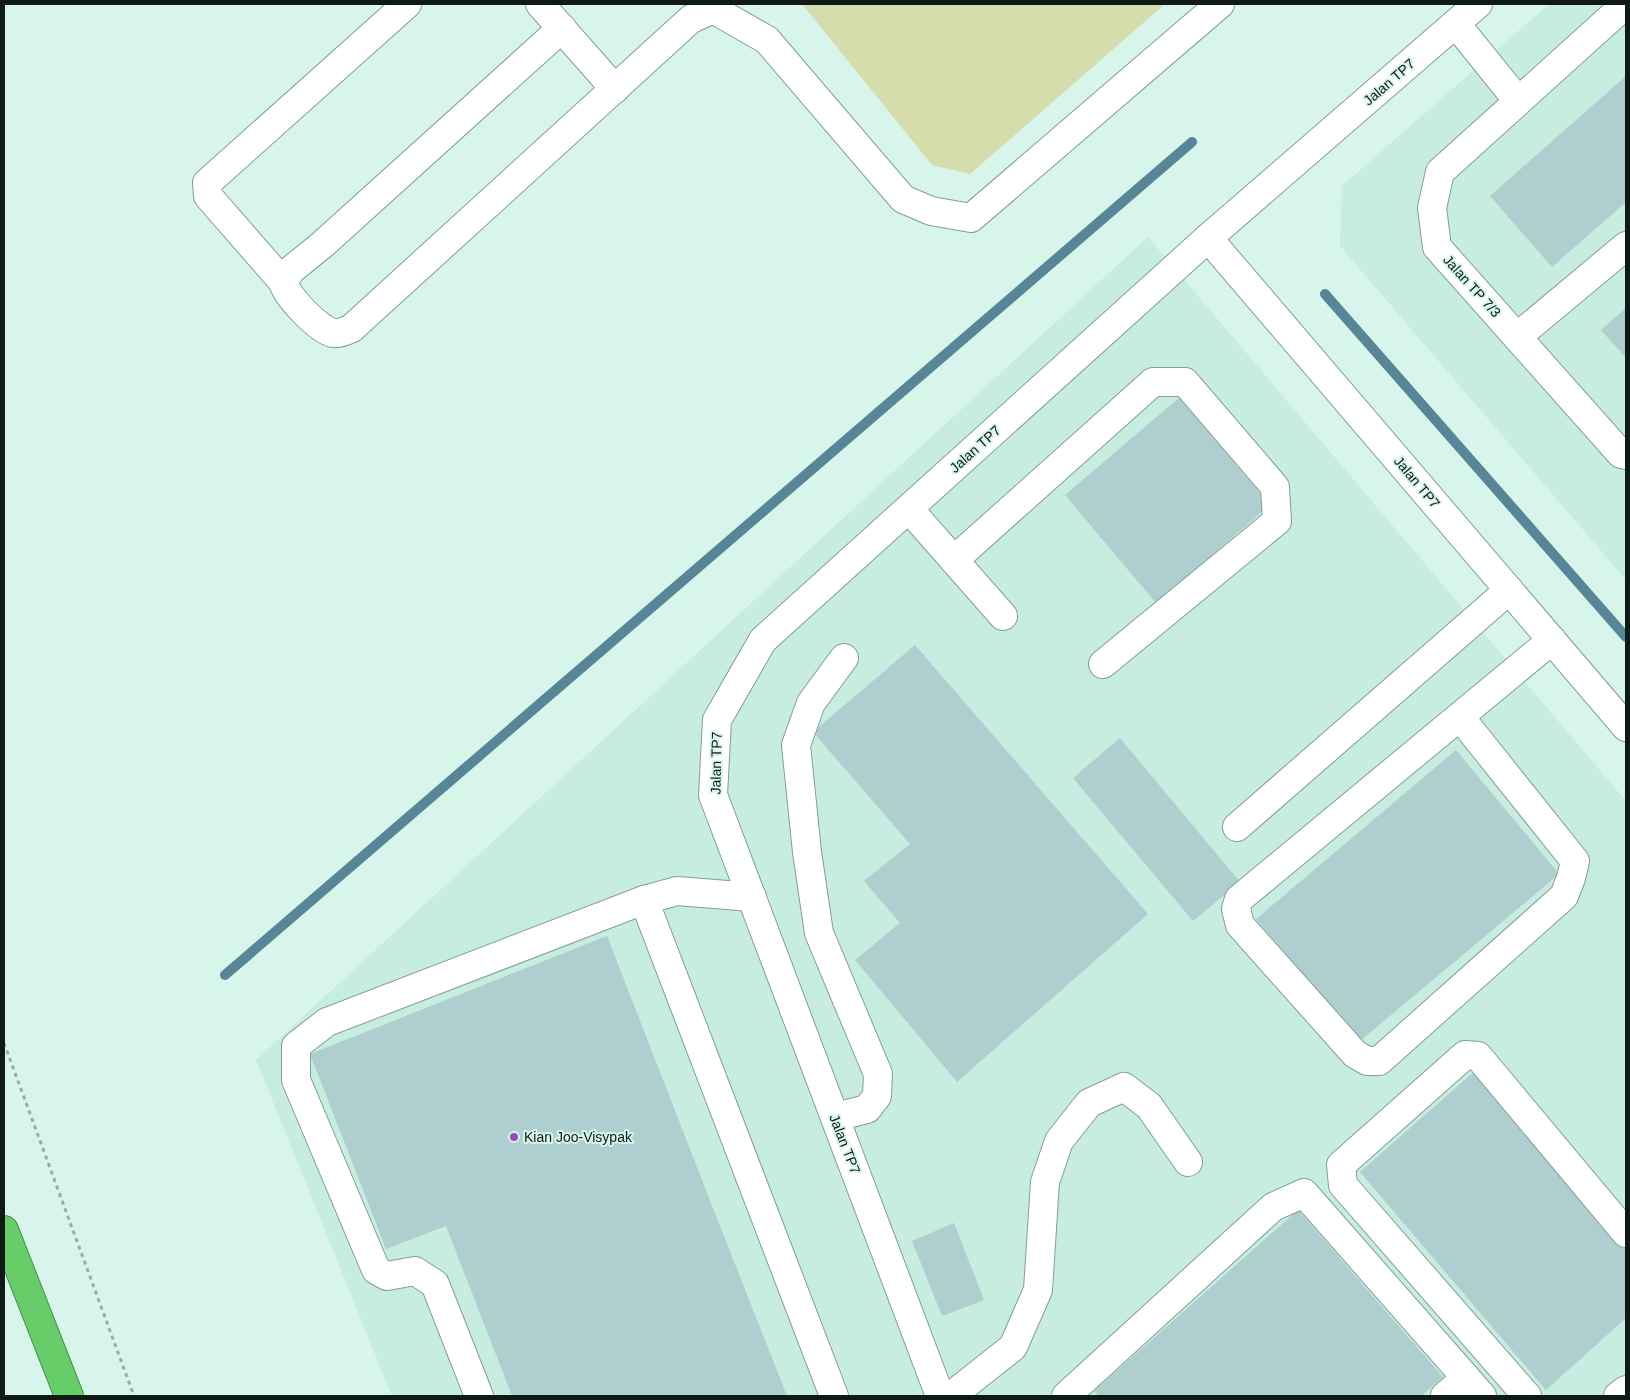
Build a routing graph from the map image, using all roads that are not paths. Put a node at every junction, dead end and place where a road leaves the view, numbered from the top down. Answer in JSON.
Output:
{"nodes":[{"id":1,"x":407,"y":4,"type":"edge"},
{"id":2,"x":540,"y":4,"type":"edge"},
{"id":3,"x":1220,"y":4,"type":"edge"},
{"id":4,"x":1478,"y":4,"type":"edge"},
{"id":5,"x":1626,"y":4,"type":"edge"},
{"id":6,"x":1456,"y":24,"type":"junction"},
{"id":7,"x":562,"y":28,"type":"junction"},
{"id":8,"x":615,"y":89,"type":"junction"},
{"id":9,"x":1518,"y":101,"type":"junction"},
{"id":10,"x":1208,"y":238,"type":"junction"},
{"id":11,"x":1626,"y":246,"type":"edge"},
{"id":12,"x":283,"y":282,"type":"junction"},
{"id":13,"x":1517,"y":337,"type":"junction"},
{"id":14,"x":1626,"y":455,"type":"edge"},
{"id":15,"x":909,"y":509,"type":"junction"},
{"id":16,"x":954,"y":560,"type":"junction"},
{"id":17,"x":1509,"y":590,"type":"junction"},
{"id":18,"x":1003,"y":616,"type":"dead end"},
{"id":19,"x":1552,"y":640,"type":"junction"},
{"id":20,"x":844,"y":658,"type":"dead end"},
{"id":21,"x":1103,"y":664,"type":"dead end"},
{"id":22,"x":1460,"y":717,"type":"junction"},
{"id":23,"x":1626,"y":727,"type":"edge"},
{"id":24,"x":1237,"y":827,"type":"dead end"},
{"id":25,"x":752,"y":897,"type":"junction"},
{"id":26,"x":644,"y":900,"type":"junction"},
{"id":27,"x":835,"y":1117,"type":"junction"},
{"id":28,"x":1188,"y":1162,"type":"dead end"},
{"id":29,"x":4,"y":1230,"type":"edge"},
{"id":30,"x":1626,"y":1233,"type":"edge"},
{"id":31,"x":1474,"y":1387,"type":"edge"},
{"id":32,"x":1626,"y":1390,"type":"edge"},
{"id":33,"x":69,"y":1396,"type":"edge"},
{"id":34,"x":479,"y":1396,"type":"edge"},
{"id":35,"x":834,"y":1396,"type":"edge"},
{"id":36,"x":940,"y":1396,"type":"edge"},
{"id":37,"x":951,"y":1396,"type":"edge"},
{"id":38,"x":1066,"y":1396,"type":"edge"},
{"id":39,"x":1445,"y":1396,"type":"edge"},
{"id":40,"x":1527,"y":1396,"type":"edge"},
{"id":41,"x":1618,"y":1396,"type":"edge"}],
"edges":[{"from":1,"to":12,"type":"street"},
{"from":2,"to":7,"type":"street"},
{"from":3,"to":8,"type":"street"},
{"from":4,"to":6,"type":"street","name":"Jalan TP7"},
{"from":5,"to":9,"type":"street","name":"Jalan TP 7/3"},
{"from":6,"to":9,"type":"street"},
{"from":6,"to":10,"type":"street","name":"Jalan TP7"},
{"from":7,"to":8,"type":"street"},
{"from":7,"to":12,"type":"street"},
{"from":8,"to":12,"type":"street"},
{"from":9,"to":13,"type":"street","name":"Jalan TP 7/3"},
{"from":10,"to":15,"type":"street","name":"Jalan TP7"},
{"from":10,"to":17,"type":"street","name":"Jalan TP7"},
{"from":11,"to":13,"type":"street"},
{"from":13,"to":14,"type":"street","name":"Jalan TP 7/3"},
{"from":15,"to":16,"type":"street"},
{"from":15,"to":25,"type":"street","name":"Jalan TP7"},
{"from":16,"to":18,"type":"street"},
{"from":16,"to":21,"type":"street"},
{"from":17,"to":19,"type":"street","name":"Jalan TP7"},
{"from":17,"to":24,"type":"street"},
{"from":19,"to":22,"type":"street"},
{"from":19,"to":23,"type":"street","name":"Jalan TP7"},
{"from":20,"to":27,"type":"street"},
{"from":22,"to":22,"type":"street"},
{"from":25,"to":26,"type":"street"},
{"from":25,"to":27,"type":"street","name":"Jalan TP7"},
{"from":26,"to":34,"type":"street"},
{"from":26,"to":35,"type":"street"},
{"from":27,"to":36,"type":"street","name":"Jalan TP7"},
{"from":28,"to":37,"type":"street"},
{"from":29,"to":33,"type":"highway"},
{"from":30,"to":40,"type":"street"},
{"from":31,"to":38,"type":"street"},
{"from":31,"to":39,"type":"street"},
{"from":32,"to":41,"type":"street"}]}
